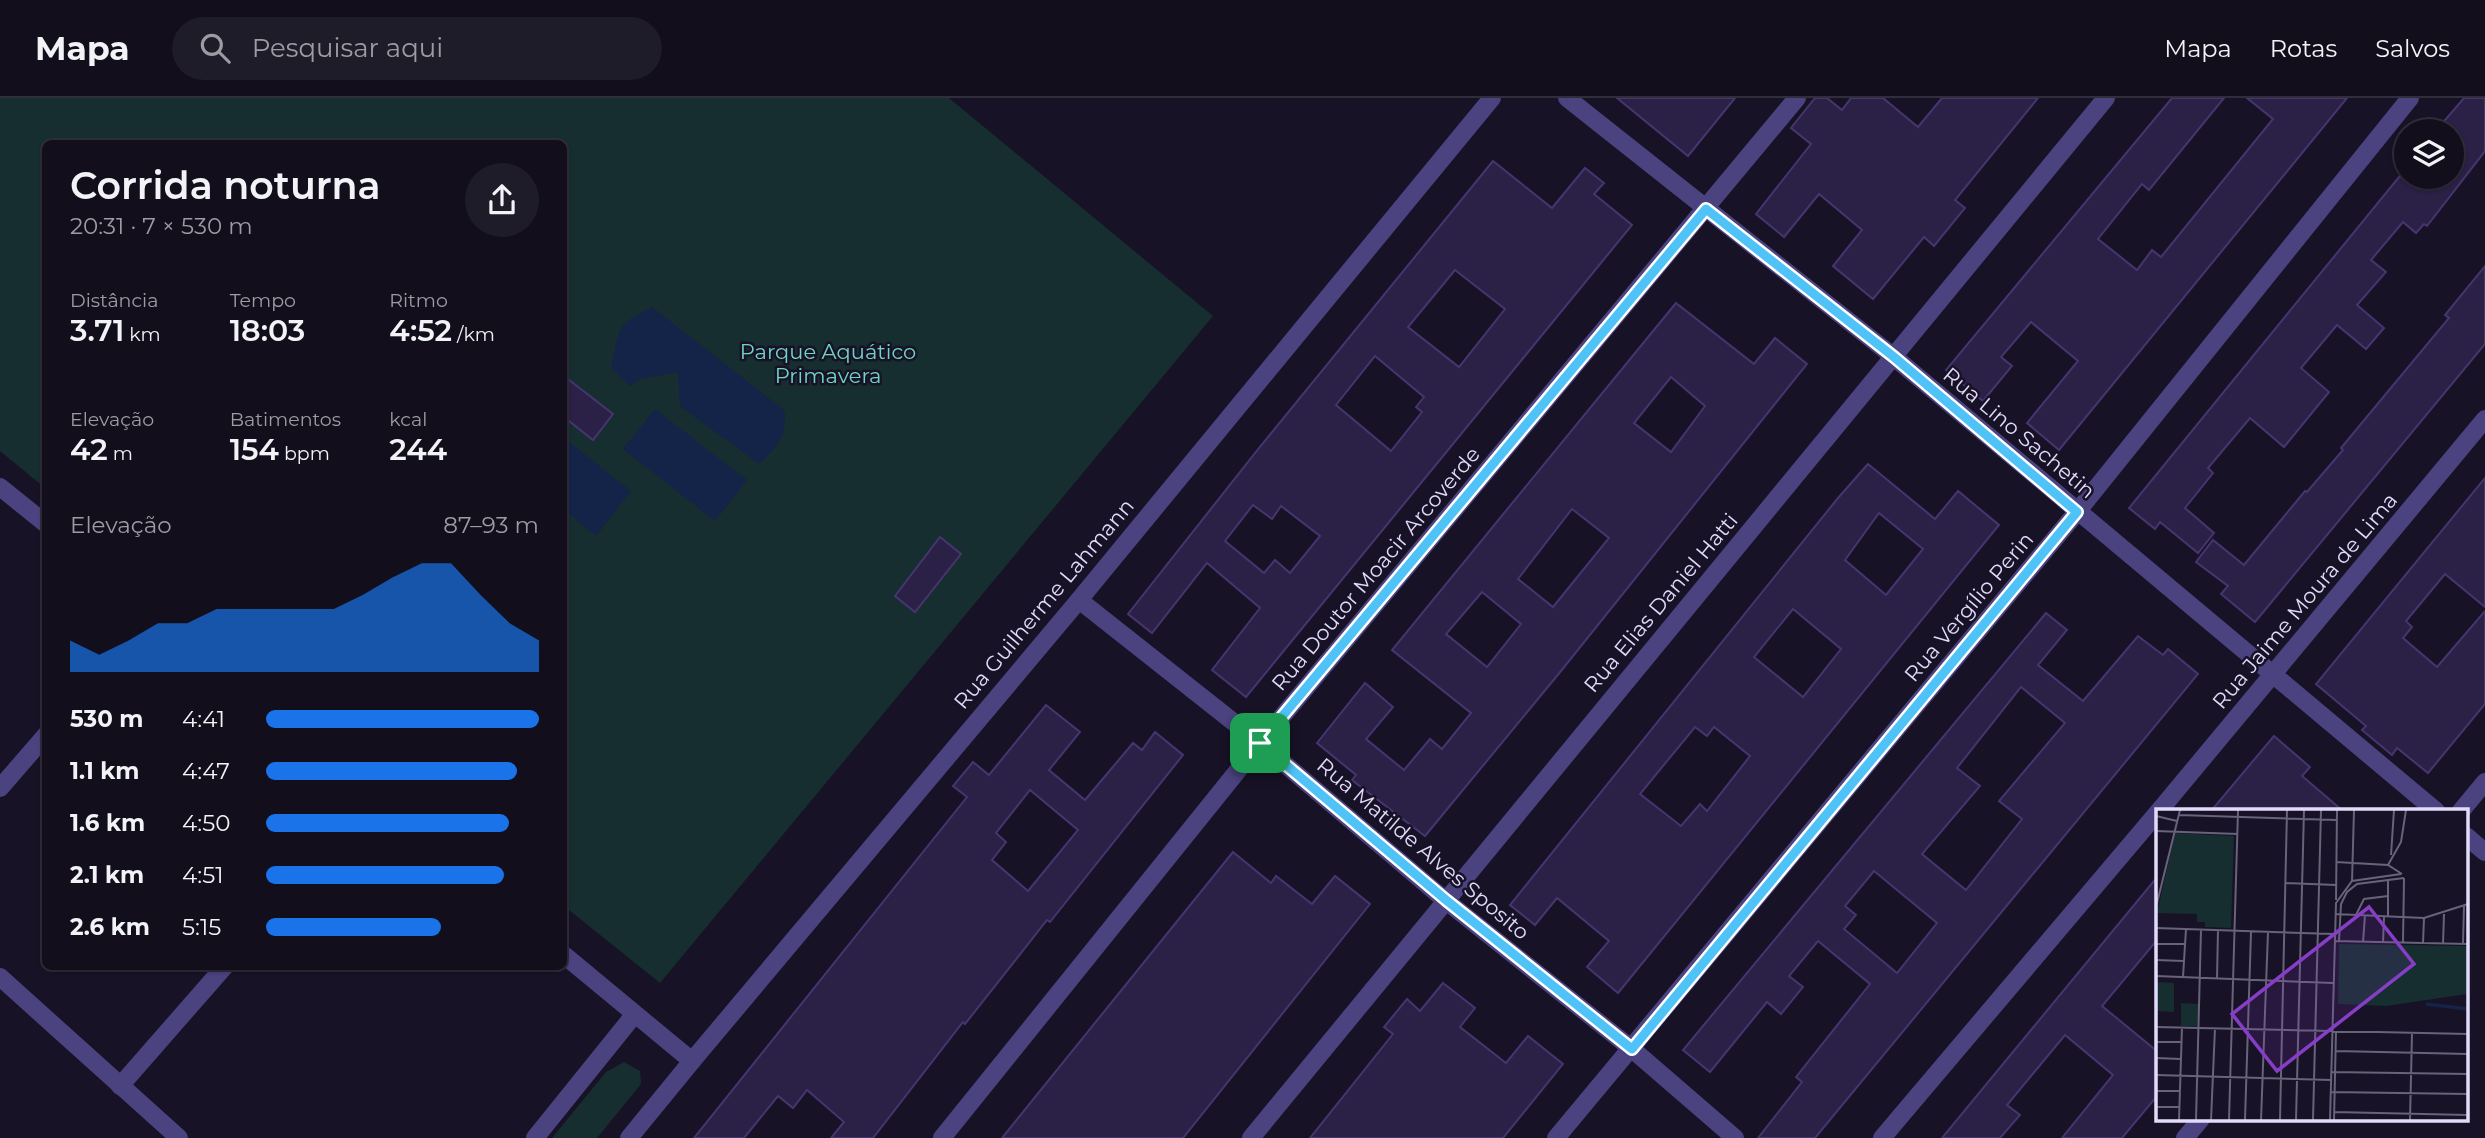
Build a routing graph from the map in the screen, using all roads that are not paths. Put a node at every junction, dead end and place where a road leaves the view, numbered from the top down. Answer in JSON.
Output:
{"nodes":[{"id":1,"x":1492,"y":98,"type":"edge"},
{"id":2,"x":1567,"y":98,"type":"edge"},
{"id":3,"x":1797,"y":98,"type":"edge"},
{"id":4,"x":2106,"y":98,"type":"edge"},
{"id":5,"x":2410,"y":98,"type":"edge"},
{"id":6,"x":1706,"y":209,"type":"junction"},
{"id":7,"x":1894,"y":357,"type":"junction"},
{"id":8,"x":2485,"y":419,"type":"edge"},
{"id":9,"x":0,"y":487,"type":"edge"},
{"id":10,"x":2077,"y":512,"type":"junction"},
{"id":11,"x":42,"y":521,"type":"edge"},
{"id":12,"x":1079,"y":600,"type":"junction"},
{"id":13,"x":2273,"y":675,"type":"junction"},
{"id":14,"x":42,"y":741,"type":"edge"},
{"id":15,"x":1260,"y":743,"type":"junction"},
{"id":16,"x":2485,"y":782,"type":"edge"},
{"id":17,"x":0,"y":788,"type":"edge"},
{"id":18,"x":2160,"y":809,"type":"edge"},
{"id":19,"x":2434,"y":809,"type":"edge"},
{"id":20,"x":2463,"y":809,"type":"edge"},
{"id":21,"x":2156,"y":813,"type":"edge"},
{"id":22,"x":2468,"y":838,"type":"edge"},
{"id":23,"x":2485,"y":852,"type":"edge"},
{"id":24,"x":1446,"y":900,"type":"junction"},
{"id":25,"x":567,"y":958,"type":"edge"},
{"id":26,"x":222,"y":970,"type":"edge"},
{"id":27,"x":0,"y":977,"type":"edge"},
{"id":28,"x":635,"y":1015,"type":"junction"},
{"id":29,"x":1632,"y":1049,"type":"junction"},
{"id":30,"x":692,"y":1061,"type":"junction"},
{"id":31,"x":120,"y":1086,"type":"junction"},
{"id":32,"x":2199,"y":1121,"type":"edge"},
{"id":33,"x":179,"y":1138,"type":"edge"},
{"id":34,"x":535,"y":1138,"type":"edge"},
{"id":35,"x":629,"y":1138,"type":"edge"},
{"id":36,"x":942,"y":1138,"type":"edge"},
{"id":37,"x":1251,"y":1138,"type":"edge"},
{"id":38,"x":1556,"y":1138,"type":"edge"},
{"id":39,"x":1735,"y":1138,"type":"edge"},
{"id":40,"x":1882,"y":1138,"type":"edge"},
{"id":41,"x":2185,"y":1138,"type":"edge"}],
"edges":[{"from":1,"to":12,"type":"street","name":"Rua Guilherme Lahmann"},
{"from":2,"to":6,"type":"street","name":"Rua Lino Sachetin"},
{"from":3,"to":6,"type":"street","name":"Rua Doutor Moacir Arcoverde"},
{"from":4,"to":7,"type":"street","name":"Rua Elias Daniel Hatti"},
{"from":5,"to":10,"type":"street","name":"Rua Vergílio Perin"},
{"from":6,"to":7,"type":"street","name":"Rua Lino Sachetin"},
{"from":6,"to":15,"type":"street","name":"Rua Doutor Moacir Arcoverde"},
{"from":7,"to":10,"type":"street","name":"Rua Lino Sachetin"},
{"from":7,"to":24,"type":"street","name":"Rua Elias Daniel Hatti"},
{"from":8,"to":13,"type":"street","name":"Rua Jaime Moura de Lima"},
{"from":9,"to":11,"type":"street"},
{"from":10,"to":13,"type":"street","name":"Rua Lino Sachetin"},
{"from":10,"to":29,"type":"street","name":"Rua Vergílio Perin"},
{"from":12,"to":15,"type":"street","name":"Rua Matilde Alves Sposito"},
{"from":12,"to":30,"type":"street","name":"Rua Guilherme Lahmann"},
{"from":13,"to":18,"type":"street","name":"Rua Jaime Moura de Lima"},
{"from":13,"to":19,"type":"street","name":"Rua Lino Sachetin"},
{"from":14,"to":17,"type":"street"},
{"from":15,"to":24,"type":"street","name":"Rua Matilde Alves Sposito"},
{"from":15,"to":36,"type":"street","name":"Rua Doutor Moacir Arcoverde"},
{"from":16,"to":20,"type":"street"},
{"from":21,"to":40,"type":"street","name":"Rua Jaime Moura de Lima"},
{"from":22,"to":23,"type":"street"},
{"from":24,"to":29,"type":"street","name":"Rua Matilde Alves Sposito"},
{"from":24,"to":37,"type":"street","name":"Rua Elias Daniel Hatti"},
{"from":25,"to":28,"type":"street"},
{"from":26,"to":31,"type":"street"},
{"from":27,"to":31,"type":"street"},
{"from":28,"to":30,"type":"street"},
{"from":28,"to":34,"type":"street"},
{"from":29,"to":38,"type":"street","name":"Rua Vergílio Perin"},
{"from":29,"to":39,"type":"street","name":"Rua Matilde Alves Sposito"},
{"from":30,"to":35,"type":"street","name":"Rua Guilherme Lahmann"},
{"from":31,"to":33,"type":"street"},
{"from":32,"to":41,"type":"street"}]}
